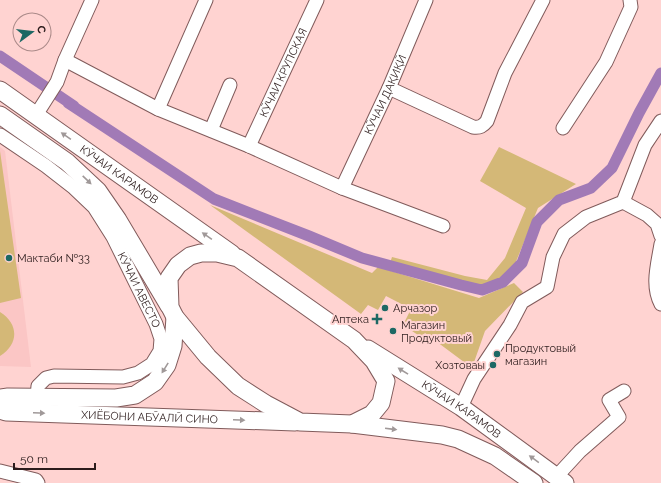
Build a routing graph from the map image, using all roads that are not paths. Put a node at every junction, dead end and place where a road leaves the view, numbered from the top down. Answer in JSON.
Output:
{"nodes":[{"id":1,"x":92,"y":0,"type":"edge"},
{"id":2,"x":206,"y":0,"type":"edge"},
{"id":3,"x":317,"y":0,"type":"edge"},
{"id":4,"x":426,"y":0,"type":"edge"},
{"id":5,"x":543,"y":0,"type":"edge"},
{"id":6,"x":630,"y":0,"type":"edge"},
{"id":7,"x":65,"y":60,"type":"junction"},
{"id":8,"x":230,"y":85,"type":"dead end"},
{"id":9,"x":389,"y":88,"type":"junction"},
{"id":10,"x":0,"y":90,"type":"edge"},
{"id":11,"x":158,"y":109,"type":"junction"},
{"id":12,"x":0,"y":115,"type":"edge"},
{"id":13,"x":36,"y":115,"type":"junction"},
{"id":14,"x":661,"y":121,"type":"edge"},
{"id":15,"x":563,"y":128,"type":"dead end"},
{"id":16,"x":211,"y":130,"type":"junction"},
{"id":17,"x":0,"y":135,"type":"edge"},
{"id":18,"x":249,"y":146,"type":"junction"},
{"id":19,"x":342,"y":188,"type":"junction"},
{"id":20,"x":622,"y":202,"type":"junction"},
{"id":21,"x":443,"y":226,"type":"dead end"},
{"id":22,"x":661,"y":236,"type":"edge"},
{"id":23,"x":661,"y":244,"type":"edge"},
{"id":24,"x":238,"y":258,"type":"junction"},
{"id":25,"x":661,"y":304,"type":"edge"},
{"id":26,"x":172,"y":312,"type":"junction"},
{"id":27,"x":354,"y":340,"type":"junction"},
{"id":28,"x":624,"y":391,"type":"dead end"},
{"id":29,"x":37,"y":397,"type":"junction"},
{"id":30,"x":0,"y":398,"type":"edge"},
{"id":31,"x":461,"y":407,"type":"junction"},
{"id":32,"x":0,"y":410,"type":"edge"},
{"id":33,"x":300,"y":422,"type":"junction"},
{"id":34,"x":352,"y":424,"type":"junction"},
{"id":35,"x":0,"y":471,"type":"edge"},
{"id":36,"x":561,"y":480,"type":"edge"},
{"id":37,"x":38,"y":483,"type":"edge"},
{"id":38,"x":534,"y":483,"type":"edge"}],
"edges":[{"from":1,"to":7,"type":"street"},
{"from":2,"to":11,"type":"street"},
{"from":3,"to":18,"type":"street","name":"КӮЧАИ КРУПСКАЯ"},
{"from":4,"to":9,"type":"street","name":"КӮЧАИ ДАҚИҚӢ"},
{"from":5,"to":9,"type":"street"},
{"from":6,"to":15,"type":"street"},
{"from":7,"to":11,"type":"street"},
{"from":7,"to":13,"type":"street"},
{"from":8,"to":16,"type":"street"},
{"from":9,"to":19,"type":"street","name":"КӮЧАИ ДАҚИҚӢ"},
{"from":10,"to":13,"type":"main road","name":"КӮЧАИ КАРАМОВ"},
{"from":11,"to":16,"type":"street"},
{"from":12,"to":26,"type":"main road","name":"КӮЧАИ КАРАМОВ","one_way":true},
{"from":24,"to":13,"type":"main road","name":"КӮЧАИ КАРАМОВ","one_way":true},
{"from":14,"to":20,"type":"street"},
{"from":16,"to":18,"type":"street"},
{"from":17,"to":29,"type":"street","name":"КӮЧАИ АВЕСТО"},
{"from":18,"to":19,"type":"street"},
{"from":19,"to":21,"type":"street"},
{"from":20,"to":22,"type":"street"},
{"from":20,"to":31,"type":"street"},
{"from":23,"to":25,"type":"street"},
{"from":24,"to":26,"type":"main road","name":"КӮЧАИ КАРАМОВ"},
{"from":24,"to":27,"type":"main road","name":"КӮЧАИ КАРАМОВ"},
{"from":26,"to":29,"type":"main road","name":"ХИЁБОНИ АБӮАЛӢ СИНО","one_way":true},
{"from":26,"to":33,"type":"main road","name":"КӮЧАИ КАРАМОВ"},
{"from":31,"to":27,"type":"main road","name":"КӮЧАИ КАРАМОВ","one_way":true},
{"from":27,"to":34,"type":"main road","name":"КӮЧАИ КАРАМОВ"},
{"from":28,"to":36,"type":"street"},
{"from":29,"to":30,"type":"main road","name":"ХИЁБОНИ АБӮАЛӢ СИНО"},
{"from":36,"to":31,"type":"main road","name":"КӮЧАИ КАРАМОВ","one_way":true},
{"from":32,"to":33,"type":"main road","name":"ХИЁБОНИ АБӮАЛӢ СИНО","one_way":true},
{"from":33,"to":34,"type":"main road","name":"КӮЧАИ КАРАМОВ"},
{"from":34,"to":38,"type":"main road","name":"КӮЧАИ КАРАМОВ","one_way":true},
{"from":35,"to":37,"type":"street"}]}
